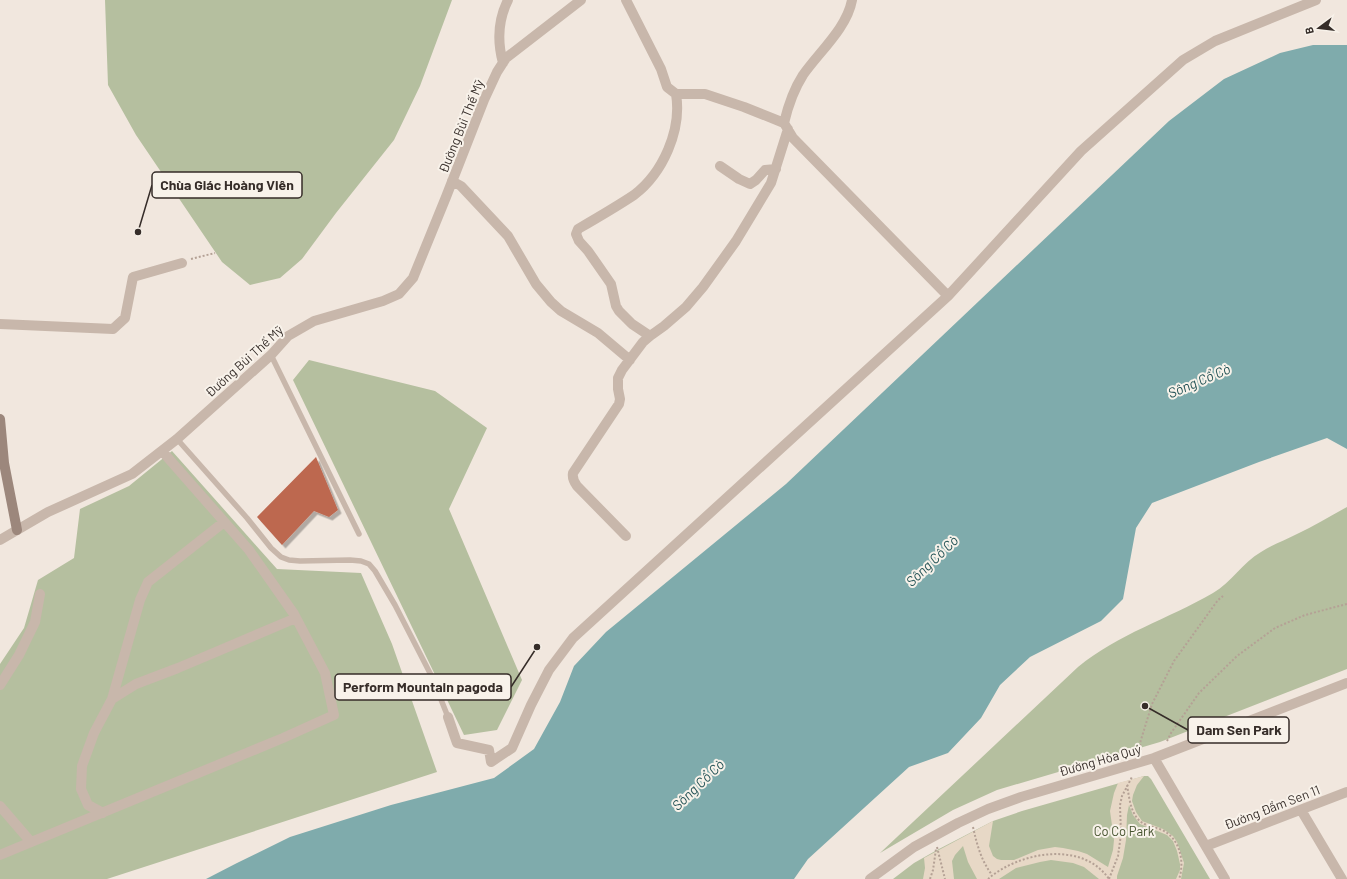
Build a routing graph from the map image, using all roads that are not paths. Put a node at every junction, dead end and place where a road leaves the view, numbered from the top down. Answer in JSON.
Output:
{"nodes":[{"id":1,"x":508,"y":0,"type":"edge"},
{"id":2,"x":581,"y":0,"type":"edge"},
{"id":3,"x":626,"y":0,"type":"edge"},
{"id":4,"x":852,"y":0,"type":"edge"},
{"id":5,"x":1316,"y":0,"type":"edge"},
{"id":6,"x":503,"y":63,"type":"junction"},
{"id":7,"x":676,"y":94,"type":"junction"},
{"id":8,"x":786,"y":126,"type":"junction"},
{"id":9,"x":720,"y":166,"type":"dead end"},
{"id":10,"x":776,"y":169,"type":"junction"},
{"id":11,"x":452,"y":182,"type":"junction"},
{"id":12,"x":182,"y":263,"type":"dead end"},
{"id":13,"x":948,"y":296,"type":"junction"},
{"id":14,"x":0,"y":324,"type":"edge"},
{"id":15,"x":650,"y":336,"type":"junction"},
{"id":16,"x":271,"y":355,"type":"junction"},
{"id":17,"x":630,"y":360,"type":"junction"},
{"id":18,"x":0,"y":419,"type":"edge"},
{"id":19,"x":176,"y":439,"type":"junction"},
{"id":20,"x":162,"y":451,"type":"junction"},
{"id":21,"x":224,"y":522,"type":"junction"},
{"id":22,"x":17,"y":530,"type":"junction"},
{"id":23,"x":359,"y":534,"type":"dead end"},
{"id":24,"x":626,"y":536,"type":"dead end"},
{"id":25,"x":0,"y":540,"type":"edge"},
{"id":26,"x":40,"y":594,"type":"dead end"},
{"id":27,"x":296,"y":618,"type":"junction"},
{"id":28,"x":1347,"y":683,"type":"edge"},
{"id":29,"x":0,"y":685,"type":"edge"},
{"id":30,"x":112,"y":699,"type":"junction"},
{"id":31,"x":448,"y":717,"type":"joint"},
{"id":32,"x":1154,"y":758,"type":"junction"},
{"id":33,"x":1347,"y":792,"type":"edge"},
{"id":34,"x":0,"y":806,"type":"edge"},
{"id":35,"x":1301,"y":810,"type":"junction"},
{"id":36,"x":103,"y":813,"type":"junction"},
{"id":37,"x":31,"y":842,"type":"junction"},
{"id":38,"x":1206,"y":846,"type":"junction"},
{"id":39,"x":0,"y":855,"type":"edge"},
{"id":40,"x":870,"y":879,"type":"edge"},
{"id":41,"x":1225,"y":879,"type":"edge"},
{"id":42,"x":1342,"y":879,"type":"edge"}],
"edges":[{"from":1,"to":6,"type":"street"},
{"from":2,"to":6,"type":"street","name":"Đường Bùi Thế Mỹ"},
{"from":3,"to":7,"type":"street"},
{"from":4,"to":8,"type":"street"},
{"from":5,"to":13,"type":"street"},
{"from":6,"to":11,"type":"street","name":"Đường Bùi Thế Mỹ"},
{"from":7,"to":8,"type":"street"},
{"from":7,"to":15,"type":"street"},
{"from":8,"to":10,"type":"street"},
{"from":8,"to":13,"type":"street"},
{"from":9,"to":10,"type":"street"},
{"from":10,"to":15,"type":"street"},
{"from":11,"to":16,"type":"street","name":"Đường Bùi Thế Mỹ"},
{"from":11,"to":17,"type":"street"},
{"from":12,"to":14,"type":"street"},
{"from":13,"to":31,"type":"street"},
{"from":15,"to":17,"type":"street"},
{"from":16,"to":19,"type":"street","name":"Đường Bùi Thế Mỹ"},
{"from":16,"to":23,"type":"lane"},
{"from":17,"to":24,"type":"street"},
{"from":18,"to":22,"type":"street"},
{"from":19,"to":20,"type":"street","name":"Đường Bùi Thế Mỹ"},
{"from":19,"to":31,"type":"lane"},
{"from":20,"to":21,"type":"street"},
{"from":20,"to":22,"type":"street","name":"Đường Bùi Thế Mỹ"},
{"from":21,"to":27,"type":"street"},
{"from":21,"to":30,"type":"street"},
{"from":22,"to":25,"type":"street","name":"Đường Bùi Thế Mỹ"},
{"from":26,"to":29,"type":"street"},
{"from":27,"to":30,"type":"street"},
{"from":27,"to":36,"type":"street"},
{"from":28,"to":32,"type":"street","name":"Đường Hòa Quý"},
{"from":30,"to":36,"type":"street"},
{"from":32,"to":38,"type":"street"},
{"from":32,"to":40,"type":"street","name":"Đường Hòa Quý"},
{"from":33,"to":35,"type":"street","name":"Đường Đầm Sen 11"},
{"from":34,"to":37,"type":"street"},
{"from":35,"to":38,"type":"street","name":"Đường Đầm Sen 11"},
{"from":35,"to":42,"type":"street"},
{"from":36,"to":37,"type":"street"},
{"from":37,"to":39,"type":"street"},
{"from":38,"to":41,"type":"street"}]}
